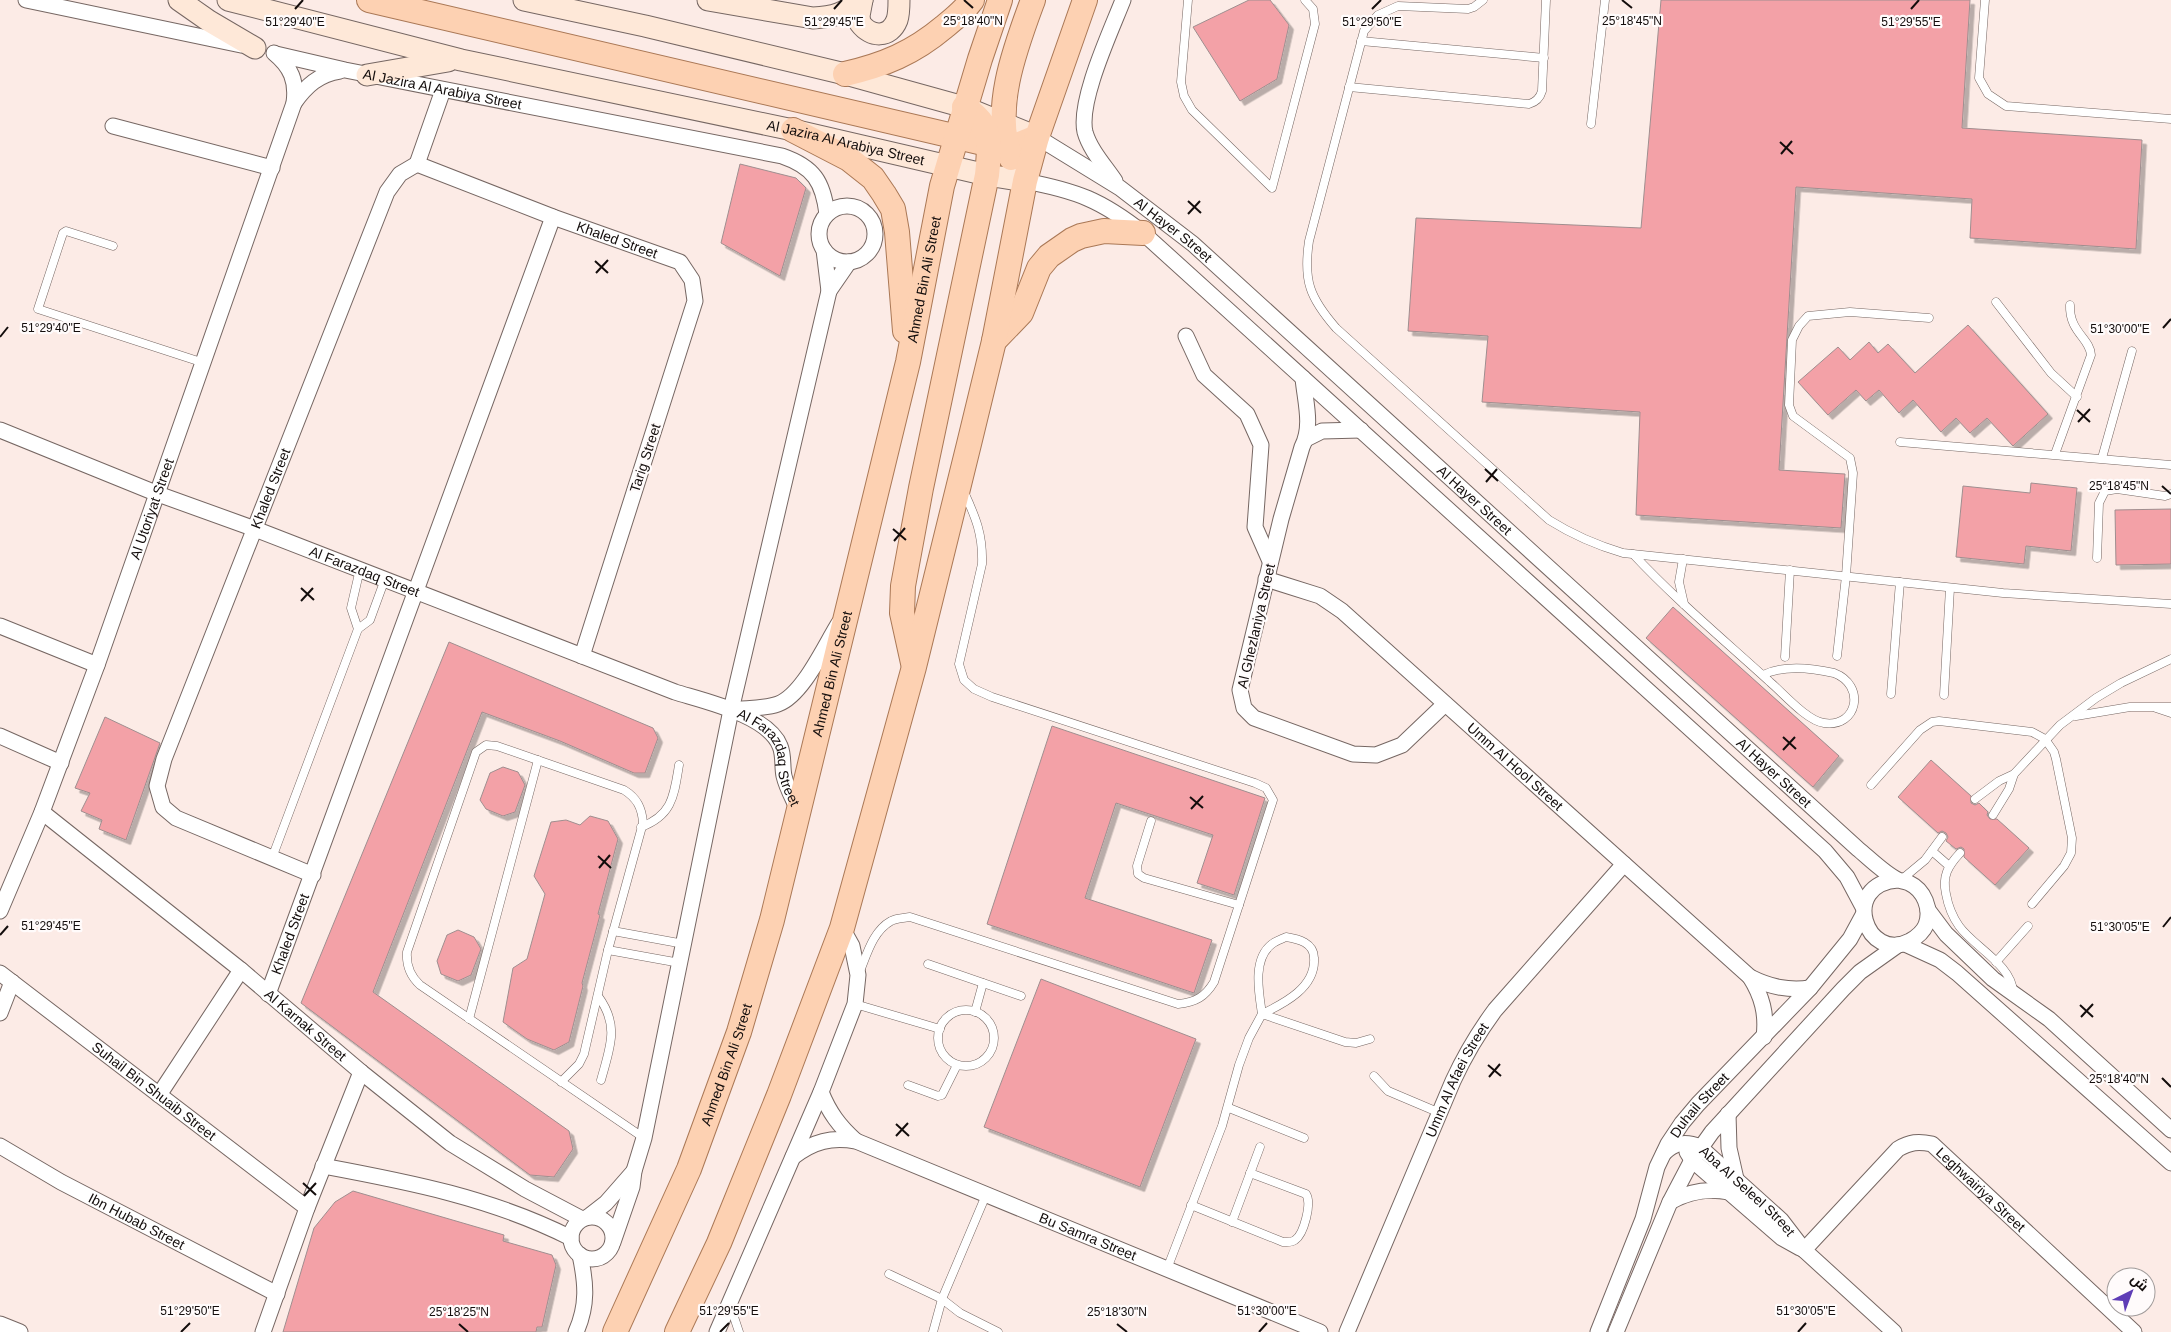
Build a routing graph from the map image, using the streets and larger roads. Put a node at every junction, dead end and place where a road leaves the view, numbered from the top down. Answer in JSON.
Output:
{"nodes":[{"id":1,"x":26,"y":0,"type":"edge"},
{"id":2,"x":179,"y":0,"type":"edge"},
{"id":3,"x":228,"y":0,"type":"edge"},
{"id":4,"x":369,"y":0,"type":"edge"},
{"id":5,"x":524,"y":0,"type":"edge"},
{"id":6,"x":600,"y":0,"type":"edge"},
{"id":7,"x":708,"y":0,"type":"edge"},
{"id":8,"x":862,"y":0,"type":"edge"},
{"id":9,"x":899,"y":0,"type":"edge"},
{"id":10,"x":972,"y":0,"type":"edge"},
{"id":11,"x":1000,"y":0,"type":"edge"},
{"id":12,"x":1032,"y":0,"type":"edge"},
{"id":13,"x":1123,"y":0,"type":"edge"},
{"id":14,"x":1087,"y":5,"type":"edge"},
{"id":15,"x":645,"y":26,"type":"junction"},
{"id":16,"x":264,"y":51,"type":"junction"},
{"id":17,"x":461,"y":60,"type":"junction"},
{"id":18,"x":345,"y":70,"type":"junction"},
{"id":19,"x":845,"y":74,"type":"junction"},
{"id":20,"x":366,"y":75,"type":"junction"},
{"id":21,"x":443,"y":90,"type":"junction"},
{"id":22,"x":294,"y":103,"type":"junction"},
{"id":23,"x":964,"y":107,"type":"junction"},
{"id":24,"x":1004,"y":123,"type":"junction"},
{"id":25,"x":113,"y":126,"type":"dead end"},
{"id":26,"x":793,"y":130,"type":"junction"},
{"id":27,"x":956,"y":137,"type":"junction"},
{"id":28,"x":1037,"y":137,"type":"junction"},
{"id":29,"x":998,"y":146,"type":"junction"},
{"id":30,"x":417,"y":164,"type":"junction"},
{"id":31,"x":948,"y":166,"type":"junction"},
{"id":32,"x":272,"y":168,"type":"junction"},
{"id":33,"x":986,"y":175,"type":"junction"},
{"id":34,"x":1025,"y":181,"type":"junction"},
{"id":35,"x":1120,"y":188,"type":"junction"},
{"id":36,"x":827,"y":214,"type":"junction"},
{"id":37,"x":553,"y":217,"type":"junction"},
{"id":38,"x":1143,"y":233,"type":"junction"},
{"id":39,"x":824,"y":250,"type":"junction"},
{"id":40,"x":680,"y":262,"type":"joint"},
{"id":41,"x":849,"y":262,"type":"junction"},
{"id":42,"x":829,"y":291,"type":"junction"},
{"id":43,"x":1186,"y":336,"type":"dead end"},
{"id":44,"x":994,"y":340,"type":"junction"},
{"id":45,"x":908,"y":362,"type":"junction"},
{"id":46,"x":1303,"y":378,"type":"junction"},
{"id":47,"x":0,"y":430,"type":"edge"},
{"id":48,"x":1361,"y":430,"type":"junction"},
{"id":49,"x":1306,"y":439,"type":"junction"},
{"id":50,"x":158,"y":494,"type":"junction"},
{"id":51,"x":255,"y":529,"type":"junction"},
{"id":52,"x":1270,"y":562,"type":"junction"},
{"id":53,"x":1266,"y":580,"type":"junction"},
{"id":54,"x":417,"y":591,"type":"junction"},
{"id":55,"x":846,"y":611,"type":"junction"},
{"id":56,"x":0,"y":626,"type":"edge"},
{"id":57,"x":582,"y":656,"type":"junction"},
{"id":58,"x":97,"y":665,"type":"junction"},
{"id":59,"x":914,"y":667,"type":"junction"},
{"id":60,"x":1445,"y":704,"type":"junction"},
{"id":61,"x":731,"y":710,"type":"junction"},
{"id":62,"x":0,"y":736,"type":"edge"},
{"id":63,"x":61,"y":763,"type":"junction"},
{"id":64,"x":42,"y":812,"type":"junction"},
{"id":65,"x":799,"y":812,"type":"junction"},
{"id":66,"x":1624,"y":864,"type":"junction"},
{"id":67,"x":313,"y":875,"type":"junction"},
{"id":68,"x":1899,"y":880,"type":"junction"},
{"id":69,"x":1928,"y":910,"type":"junction"},
{"id":70,"x":0,"y":911,"type":"edge"},
{"id":71,"x":1863,"y":911,"type":"junction"},
{"id":72,"x":842,"y":928,"type":"junction"},
{"id":73,"x":1902,"y":944,"type":"junction"},
{"id":74,"x":241,"y":970,"type":"junction"},
{"id":75,"x":1750,"y":977,"type":"junction"},
{"id":76,"x":6,"y":978,"type":"edge"},
{"id":77,"x":1810,"y":988,"type":"junction"},
{"id":78,"x":268,"y":994,"type":"junction"},
{"id":79,"x":0,"y":1014,"type":"edge"},
{"id":80,"x":1764,"y":1037,"type":"junction"},
{"id":81,"x":361,"y":1072,"type":"junction"},
{"id":82,"x":821,"y":1092,"type":"junction"},
{"id":83,"x":159,"y":1095,"type":"junction"},
{"id":84,"x":1728,"y":1114,"type":"junction"},
{"id":85,"x":1682,"y":1123,"type":"junction"},
{"id":86,"x":2171,"y":1130,"type":"edge"},
{"id":87,"x":856,"y":1141,"type":"junction"},
{"id":88,"x":1683,"y":1143,"type":"junction"},
{"id":89,"x":0,"y":1146,"type":"edge"},
{"id":90,"x":1696,"y":1153,"type":"junction"},
{"id":91,"x":1664,"y":1154,"type":"junction"},
{"id":92,"x":793,"y":1157,"type":"junction"},
{"id":93,"x":2171,"y":1163,"type":"edge"},
{"id":94,"x":323,"y":1166,"type":"junction"},
{"id":95,"x":634,"y":1171,"type":"junction"},
{"id":96,"x":1733,"y":1186,"type":"junction"},
{"id":97,"x":1670,"y":1202,"type":"junction"},
{"id":98,"x":307,"y":1208,"type":"junction"},
{"id":99,"x":585,"y":1218,"type":"junction"},
{"id":100,"x":571,"y":1238,"type":"junction"},
{"id":101,"x":613,"y":1242,"type":"junction"},
{"id":102,"x":1804,"y":1250,"type":"junction"},
{"id":103,"x":580,"y":1255,"type":"junction"},
{"id":104,"x":277,"y":1294,"type":"junction"},
{"id":105,"x":0,"y":1324,"type":"edge"},
{"id":106,"x":20,"y":1332,"type":"edge"},
{"id":107,"x":264,"y":1332,"type":"edge"},
{"id":108,"x":576,"y":1332,"type":"edge"},
{"id":109,"x":615,"y":1332,"type":"edge"},
{"id":110,"x":677,"y":1332,"type":"edge"},
{"id":111,"x":717,"y":1332,"type":"edge"},
{"id":112,"x":1320,"y":1332,"type":"edge"},
{"id":113,"x":1347,"y":1332,"type":"edge"},
{"id":114,"x":1598,"y":1332,"type":"edge"},
{"id":115,"x":1616,"y":1332,"type":"edge"},
{"id":116,"x":1894,"y":1332,"type":"edge"},
{"id":117,"x":2134,"y":1332,"type":"edge"}],
"edges":[{"from":1,"to":16,"type":"street","name":"Al Jazira Al Arabiya Street"},
{"from":2,"to":16,"type":"main road"},
{"from":3,"to":17,"type":"main road","name":"Al Jazira Al Arabiya Street"},
{"from":4,"to":27,"type":"main road"},
{"from":5,"to":15,"type":"main road"},
{"from":6,"to":15,"type":"main road"},
{"from":7,"to":8,"type":"main road"},
{"from":8,"to":9,"type":"main road"},
{"from":10,"to":19,"type":"main road"},
{"from":11,"to":23,"type":"main road","name":"Ahmed Bin Ali Street"},
{"from":12,"to":24,"type":"main road"},
{"from":13,"to":35,"type":"street"},
{"from":14,"to":28,"type":"main road"},
{"from":15,"to":19,"type":"main road"},
{"from":16,"to":18,"type":"street","name":"Al Jazira Al Arabiya Street"},
{"from":16,"to":22,"type":"street","name":"Al Utoriyat Street"},
{"from":17,"to":20,"type":"main road"},
{"from":17,"to":26,"type":"main road","name":"Al Jazira Al Arabiya Street"},
{"from":18,"to":20,"type":"street","name":"Al Jazira Al Arabiya Street"},
{"from":18,"to":22,"type":"street","name":"Al Utoriyat Street"},
{"from":19,"to":23,"type":"main road"},
{"from":20,"to":21,"type":"street","name":"Al Jazira Al Arabiya Street"},
{"from":21,"to":30,"type":"street"},
{"from":21,"to":36,"type":"street","name":"Al Jazira Al Arabiya Street"},
{"from":22,"to":32,"type":"street","name":"Al Utoriyat Street"},
{"from":23,"to":24,"type":"main road"},
{"from":23,"to":27,"type":"main road","name":"Ahmed Bin Ali Street"},
{"from":23,"to":29,"type":"main road"},
{"from":24,"to":28,"type":"main road"},
{"from":24,"to":29,"type":"main road"},
{"from":25,"to":32,"type":"street"},
{"from":26,"to":31,"type":"main road","name":"Al Jazira Al Arabiya Street"},
{"from":26,"to":45,"type":"main road"},
{"from":27,"to":29,"type":"main road"},
{"from":27,"to":31,"type":"main road","name":"Ahmed Bin Ali Street"},
{"from":28,"to":29,"type":"main road"},
{"from":28,"to":34,"type":"main road"},
{"from":28,"to":35,"type":"street","name":"Al Hayer Street"},
{"from":29,"to":33,"type":"main road"},
{"from":29,"to":34,"type":"main road"},
{"from":30,"to":37,"type":"street","name":"Khaled Street"},
{"from":30,"to":51,"type":"street","name":"Khaled Street"},
{"from":31,"to":33,"type":"main road","name":"Al Jazira Al Arabiya Street"},
{"from":31,"to":45,"type":"main road","name":"Ahmed Bin Ali Street"},
{"from":32,"to":50,"type":"street","name":"Al Utoriyat Street"},
{"from":33,"to":34,"type":"main road","name":"Al Jazira Al Arabiya Street"},
{"from":33,"to":59,"type":"main road"},
{"from":34,"to":38,"type":"street","name":"Al Hayer Street"},
{"from":34,"to":44,"type":"main road"},
{"from":35,"to":68,"type":"street","name":"Al Hayer Street"},
{"from":36,"to":39,"type":"street"},
{"from":36,"to":41,"type":"street"},
{"from":37,"to":40,"type":"street","name":"Khaled Street"},
{"from":37,"to":54,"type":"street","name":"Khaled Street"},
{"from":38,"to":44,"type":"main road"},
{"from":38,"to":46,"type":"street","name":"Al Hayer Street"},
{"from":39,"to":41,"type":"street"},
{"from":39,"to":42,"type":"street"},
{"from":40,"to":57,"type":"street","name":"Tarig Street"},
{"from":41,"to":42,"type":"street"},
{"from":42,"to":61,"type":"street"},
{"from":43,"to":52,"type":"street"},
{"from":44,"to":59,"type":"main road"},
{"from":45,"to":55,"type":"main road","name":"Ahmed Bin Ali Street"},
{"from":46,"to":48,"type":"street","name":"Al Hayer Street"},
{"from":46,"to":49,"type":"street","name":"Al Ghezlaniya Street"},
{"from":47,"to":50,"type":"street","name":"Al Farazdaq Street"},
{"from":48,"to":49,"type":"street"},
{"from":48,"to":71,"type":"street","name":"Al Hayer Street"},
{"from":49,"to":52,"type":"street","name":"Al Ghezlaniya Street"},
{"from":50,"to":51,"type":"street","name":"Al Farazdaq Street"},
{"from":50,"to":58,"type":"street","name":"Al Utoriyat Street"},
{"from":51,"to":54,"type":"street","name":"Al Farazdaq Street"},
{"from":51,"to":67,"type":"street","name":"Khaled Street"},
{"from":52,"to":53,"type":"street","name":"Al Ghezlaniya Street"},
{"from":53,"to":60,"type":"street","name":"Umm Al Hool Street"},
{"from":53,"to":60,"type":"street","name":"Al Ghezlaniya Street"},
{"from":54,"to":57,"type":"street","name":"Al Farazdaq Street"},
{"from":54,"to":67,"type":"street","name":"Khaled Street"},
{"from":55,"to":61,"type":"street","name":"Al Farazdaq Street"},
{"from":55,"to":65,"type":"main road","name":"Ahmed Bin Ali Street"},
{"from":56,"to":58,"type":"street"},
{"from":57,"to":61,"type":"street","name":"Al Farazdaq Street"},
{"from":58,"to":63,"type":"street","name":"Al Utoriyat Street"},
{"from":59,"to":72,"type":"main road"},
{"from":60,"to":66,"type":"street","name":"Umm Al Hool Street"},
{"from":61,"to":65,"type":"street","name":"Al Farazdaq Street"},
{"from":61,"to":95,"type":"street"},
{"from":62,"to":63,"type":"street"},
{"from":63,"to":64,"type":"street","name":"Al Utoriyat Street"},
{"from":64,"to":70,"type":"street","name":"Al Utoriyat Street"},
{"from":64,"to":74,"type":"street","name":"Al Karnak Street"},
{"from":65,"to":109,"type":"main road","name":"Ahmed Bin Ali Street"},
{"from":66,"to":75,"type":"street","name":"Umm Al Hool Street"},
{"from":66,"to":113,"type":"street","name":"Umm Al Afaei Street"},
{"from":67,"to":78,"type":"street","name":"Khaled Street"},
{"from":68,"to":69,"type":"street"},
{"from":68,"to":71,"type":"street"},
{"from":69,"to":73,"type":"street"},
{"from":69,"to":86,"type":"street"},
{"from":71,"to":73,"type":"street"},
{"from":71,"to":77,"type":"street","name":"Duhail Street"},
{"from":72,"to":82,"type":"street"},
{"from":72,"to":110,"type":"main road"},
{"from":73,"to":84,"type":"street","name":"Duhail Street"},
{"from":73,"to":93,"type":"street"},
{"from":74,"to":78,"type":"street","name":"Al Karnak Street"},
{"from":74,"to":83,"type":"street"},
{"from":75,"to":77,"type":"street","name":"Umm Al Hool Street"},
{"from":75,"to":80,"type":"street","name":"Umm Al Hool Street"},
{"from":76,"to":79,"type":"street"},
{"from":76,"to":83,"type":"street","name":"Suhail Bin Shuaib Street"},
{"from":77,"to":80,"type":"street","name":"Duhail Street"},
{"from":78,"to":81,"type":"street","name":"Al Karnak Street"},
{"from":80,"to":85,"type":"street","name":"Duhail Street"},
{"from":81,"to":94,"type":"street"},
{"from":81,"to":99,"type":"street","name":"Al Karnak Street"},
{"from":82,"to":87,"type":"street","name":"Bu Samra Street"},
{"from":82,"to":92,"type":"street"},
{"from":83,"to":98,"type":"street","name":"Suhail Bin Shuaib Street"},
{"from":84,"to":90,"type":"street","name":"Duhail Street"},
{"from":84,"to":96,"type":"street"},
{"from":85,"to":88,"type":"street","name":"Aba Al Seleel Street"},
{"from":85,"to":91,"type":"street","name":"Duhail Street"},
{"from":87,"to":92,"type":"street","name":"Bu Samra Street"},
{"from":87,"to":112,"type":"street","name":"Bu Samra Street"},
{"from":88,"to":90,"type":"street","name":"Aba Al Seleel Street"},
{"from":88,"to":91,"type":"street","name":"Aba Al Seleel Street"},
{"from":89,"to":104,"type":"street","name":"Ibn Hubab Street"},
{"from":90,"to":96,"type":"street","name":"Aba Al Seleel Street"},
{"from":90,"to":97,"type":"street","name":"Duhail Street"},
{"from":91,"to":114,"type":"street","name":"Duhail Street"},
{"from":92,"to":111,"type":"street"},
{"from":94,"to":98,"type":"street"},
{"from":94,"to":100,"type":"street"},
{"from":95,"to":99,"type":"street"},
{"from":95,"to":101,"type":"street"},
{"from":96,"to":97,"type":"street"},
{"from":96,"to":102,"type":"street","name":"Aba Al Seleel Street"},
{"from":97,"to":115,"type":"street","name":"Duhail Street"},
{"from":98,"to":104,"type":"street"},
{"from":99,"to":100,"type":"street"},
{"from":99,"to":101,"type":"street"},
{"from":100,"to":103,"type":"street"},
{"from":101,"to":103,"type":"street"},
{"from":102,"to":116,"type":"street","name":"Aba Al Seleel Street"},
{"from":102,"to":117,"type":"street","name":"Leghwairiya Street"},
{"from":103,"to":108,"type":"street"},
{"from":104,"to":107,"type":"street"},
{"from":105,"to":106,"type":"street"}]}
